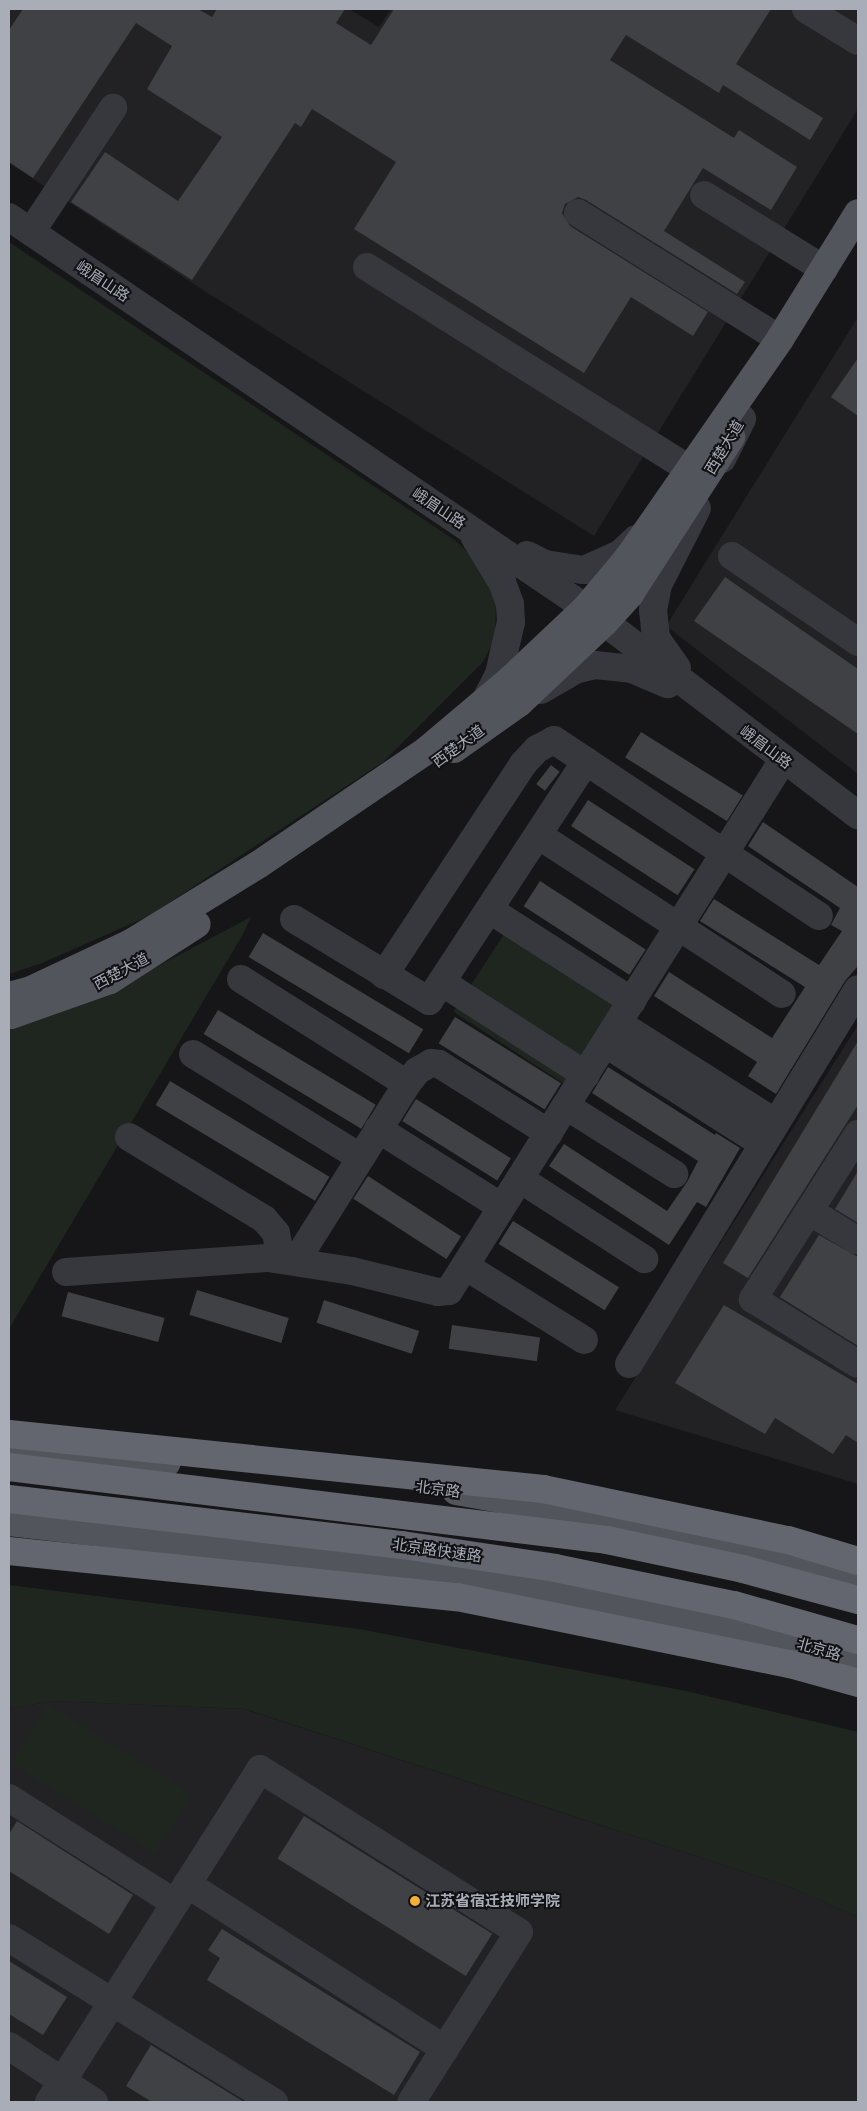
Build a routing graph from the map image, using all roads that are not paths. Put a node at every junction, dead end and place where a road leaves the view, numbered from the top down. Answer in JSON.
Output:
{"nodes":[{"id":1,"x":806,"y":9,"type":"edge"},
{"id":2,"x":858,"y":41,"type":"edge"},
{"id":3,"x":113,"y":108,"type":"dead end"},
{"id":4,"x":704,"y":195,"type":"dead end"},
{"id":5,"x":858,"y":212,"type":"edge"},
{"id":6,"x":578,"y":213,"type":"dead end"},
{"id":7,"x":9,"y":217,"type":"edge"},
{"id":8,"x":31,"y":232,"type":"junction"},
{"id":9,"x":368,"y":267,"type":"dead end"},
{"id":10,"x":824,"y":269,"type":"junction"},
{"id":11,"x":780,"y":339,"type":"junction"},
{"id":12,"x":742,"y":419,"type":"junction"},
{"id":13,"x":688,"y":468,"type":"junction"},
{"id":14,"x":648,"y":527,"type":"junction"},
{"id":15,"x":471,"y":530,"type":"junction"},
{"id":16,"x":732,"y":556,"type":"dead end"},
{"id":17,"x":595,"y":615,"type":"junction"},
{"id":18,"x":858,"y":642,"type":"edge"},
{"id":19,"x":706,"y":701,"type":"junction"},
{"id":20,"x":484,"y":703,"type":"junction"},
{"id":21,"x":519,"y":703,"type":"junction"},
{"id":22,"x":784,"y":760,"type":"junction"},
{"id":23,"x":586,"y":761,"type":"junction"},
{"id":24,"x":858,"y":815,"type":"edge"},
{"id":25,"x":538,"y":835,"type":"junction"},
{"id":26,"x":725,"y":854,"type":"junction"},
{"id":27,"x":490,"y":910,"type":"junction"},
{"id":28,"x":819,"y":916,"type":"dead end"},
{"id":29,"x":294,"y":919,"type":"dead end"},
{"id":30,"x":679,"y":926,"type":"junction"},
{"id":31,"x":384,"y":975,"type":"junction"},
{"id":32,"x":241,"y":980,"type":"dead end"},
{"id":33,"x":443,"y":983,"type":"junction"},
{"id":34,"x":858,"y":988,"type":"edge"},
{"id":35,"x":782,"y":994,"type":"dead end"},
{"id":36,"x":9,"y":996,"type":"edge"},
{"id":37,"x":9,"y":1015,"type":"edge"},
{"id":38,"x":619,"y":1023,"type":"junction"},
{"id":39,"x":193,"y":1054,"type":"dead end"},
{"id":40,"x":586,"y":1075,"type":"junction"},
{"id":41,"x":407,"y":1084,"type":"junction"},
{"id":42,"x":566,"y":1106,"type":"junction"},
{"id":43,"x":378,"y":1129,"type":"junction"},
{"id":44,"x":549,"y":1133,"type":"junction"},
{"id":45,"x":770,"y":1133,"type":"junction"},
{"id":46,"x":858,"y":1134,"type":"edge"},
{"id":47,"x":129,"y":1137,"type":"dead end"},
{"id":48,"x":360,"y":1157,"type":"junction"},
{"id":49,"x":674,"y":1174,"type":"dead end"},
{"id":50,"x":520,"y":1179,"type":"junction"},
{"id":51,"x":502,"y":1207,"type":"junction"},
{"id":52,"x":809,"y":1211,"type":"junction"},
{"id":53,"x":858,"y":1241,"type":"edge"},
{"id":54,"x":644,"y":1259,"type":"dead end"},
{"id":55,"x":289,"y":1260,"type":"junction"},
{"id":56,"x":465,"y":1266,"type":"junction"},
{"id":57,"x":66,"y":1272,"type":"dead end"},
{"id":58,"x":584,"y":1340,"type":"dead end"},
{"id":59,"x":629,"y":1364,"type":"dead end"},
{"id":60,"x":858,"y":1364,"type":"edge"},
{"id":61,"x":12,"y":1440,"type":"edge"},
{"id":62,"x":9,"y":1467,"type":"edge"},
{"id":63,"x":9,"y":1499,"type":"edge"},
{"id":64,"x":9,"y":1522,"type":"edge"},
{"id":65,"x":9,"y":1551,"type":"edge"},
{"id":66,"x":858,"y":1561,"type":"edge"},
{"id":67,"x":858,"y":1584,"type":"edge"},
{"id":68,"x":858,"y":1600,"type":"edge"},
{"id":69,"x":858,"y":1640,"type":"edge"},
{"id":70,"x":858,"y":1661,"type":"edge"},
{"id":71,"x":858,"y":1683,"type":"edge"},
{"id":72,"x":9,"y":1798,"type":"edge"},
{"id":73,"x":181,"y":1894,"type":"junction"},
{"id":74,"x":9,"y":1938,"type":"edge"},
{"id":75,"x":112,"y":2002,"type":"junction"},
{"id":76,"x":9,"y":2046,"type":"edge"},
{"id":77,"x":444,"y":2049,"type":"junction"},
{"id":78,"x":55,"y":2092,"type":"edge"},
{"id":79,"x":94,"y":2102,"type":"edge"},
{"id":80,"x":274,"y":2102,"type":"edge"},
{"id":81,"x":411,"y":2102,"type":"edge"}],
"edges":[{"from":1,"to":2,"type":"street"},
{"from":3,"to":8,"type":"street"},
{"from":4,"to":10,"type":"street"},
{"from":5,"to":10,"type":"main road","name":"西楚大道"},
{"from":6,"to":11,"type":"street"},
{"from":7,"to":8,"type":"street","name":"峨眉山路"},
{"from":8,"to":15,"type":"street","name":"峨眉山路"},
{"from":9,"to":13,"type":"street"},
{"from":10,"to":11,"type":"main road","name":"西楚大道"},
{"from":11,"to":12,"type":"main road","name":"西楚大道"},
{"from":11,"to":13,"type":"main road","name":"西楚大道"},
{"from":12,"to":17,"type":"main road","name":"西楚大道"},
{"from":12,"to":19,"type":"street"},
{"from":13,"to":14,"type":"main road","name":"西楚大道"},
{"from":14,"to":15,"type":"street"},
{"from":14,"to":17,"type":"main road","name":"西楚大道"},
{"from":15,"to":17,"type":"street","name":"峨眉山路"},
{"from":15,"to":20,"type":"street"},
{"from":16,"to":18,"type":"street"},
{"from":17,"to":19,"type":"street","name":"峨眉山路"},
{"from":17,"to":20,"type":"main road","name":"西楚大道"},
{"from":17,"to":21,"type":"main road","name":"西楚大道"},
{"from":19,"to":21,"type":"street"},
{"from":19,"to":22,"type":"street","name":"峨眉山路"},
{"from":20,"to":36,"type":"main road","name":"西楚大道"},
{"from":21,"to":37,"type":"main road","name":"西楚大道"},
{"from":22,"to":24,"type":"street","name":"峨眉山路"},
{"from":22,"to":26,"type":"street"},
{"from":23,"to":25,"type":"street"},
{"from":23,"to":26,"type":"street"},
{"from":23,"to":31,"type":"street"},
{"from":25,"to":27,"type":"street"},
{"from":25,"to":30,"type":"street"},
{"from":26,"to":28,"type":"street"},
{"from":26,"to":30,"type":"street"},
{"from":27,"to":33,"type":"street"},
{"from":27,"to":38,"type":"street"},
{"from":29,"to":31,"type":"street"},
{"from":30,"to":35,"type":"street"},
{"from":30,"to":38,"type":"street"},
{"from":31,"to":33,"type":"street"},
{"from":32,"to":41,"type":"street"},
{"from":33,"to":40,"type":"street"},
{"from":34,"to":45,"type":"street"},
{"from":38,"to":40,"type":"street"},
{"from":38,"to":45,"type":"street"},
{"from":39,"to":48,"type":"street"},
{"from":40,"to":42,"type":"street"},
{"from":41,"to":43,"type":"street"},
{"from":41,"to":44,"type":"street"},
{"from":42,"to":44,"type":"street"},
{"from":42,"to":49,"type":"street"},
{"from":43,"to":48,"type":"street"},
{"from":43,"to":51,"type":"street"},
{"from":44,"to":50,"type":"street"},
{"from":45,"to":59,"type":"street"},
{"from":46,"to":52,"type":"street"},
{"from":47,"to":55,"type":"street"},
{"from":48,"to":55,"type":"street"},
{"from":50,"to":51,"type":"street"},
{"from":50,"to":54,"type":"street"},
{"from":51,"to":56,"type":"street"},
{"from":52,"to":53,"type":"street"},
{"from":52,"to":60,"type":"street"},
{"from":55,"to":56,"type":"street"},
{"from":55,"to":57,"type":"street"},
{"from":56,"to":58,"type":"street"},
{"from":61,"to":66,"type":"highway"},
{"from":61,"to":67,"type":"main road","name":"北京路"},
{"from":62,"to":68,"type":"highway","name":"北京路快速路"},
{"from":63,"to":69,"type":"highway","name":"北京路快速路"},
{"from":64,"to":70,"type":"main road","name":"北京路"},
{"from":65,"to":71,"type":"highway"},
{"from":72,"to":73,"type":"street"},
{"from":73,"to":75,"type":"street"},
{"from":73,"to":77,"type":"street"},
{"from":73,"to":77,"type":"street"},
{"from":74,"to":75,"type":"street"},
{"from":75,"to":78,"type":"street"},
{"from":75,"to":80,"type":"street"},
{"from":76,"to":78,"type":"street"},
{"from":77,"to":81,"type":"street"},
{"from":78,"to":79,"type":"street"}]}
